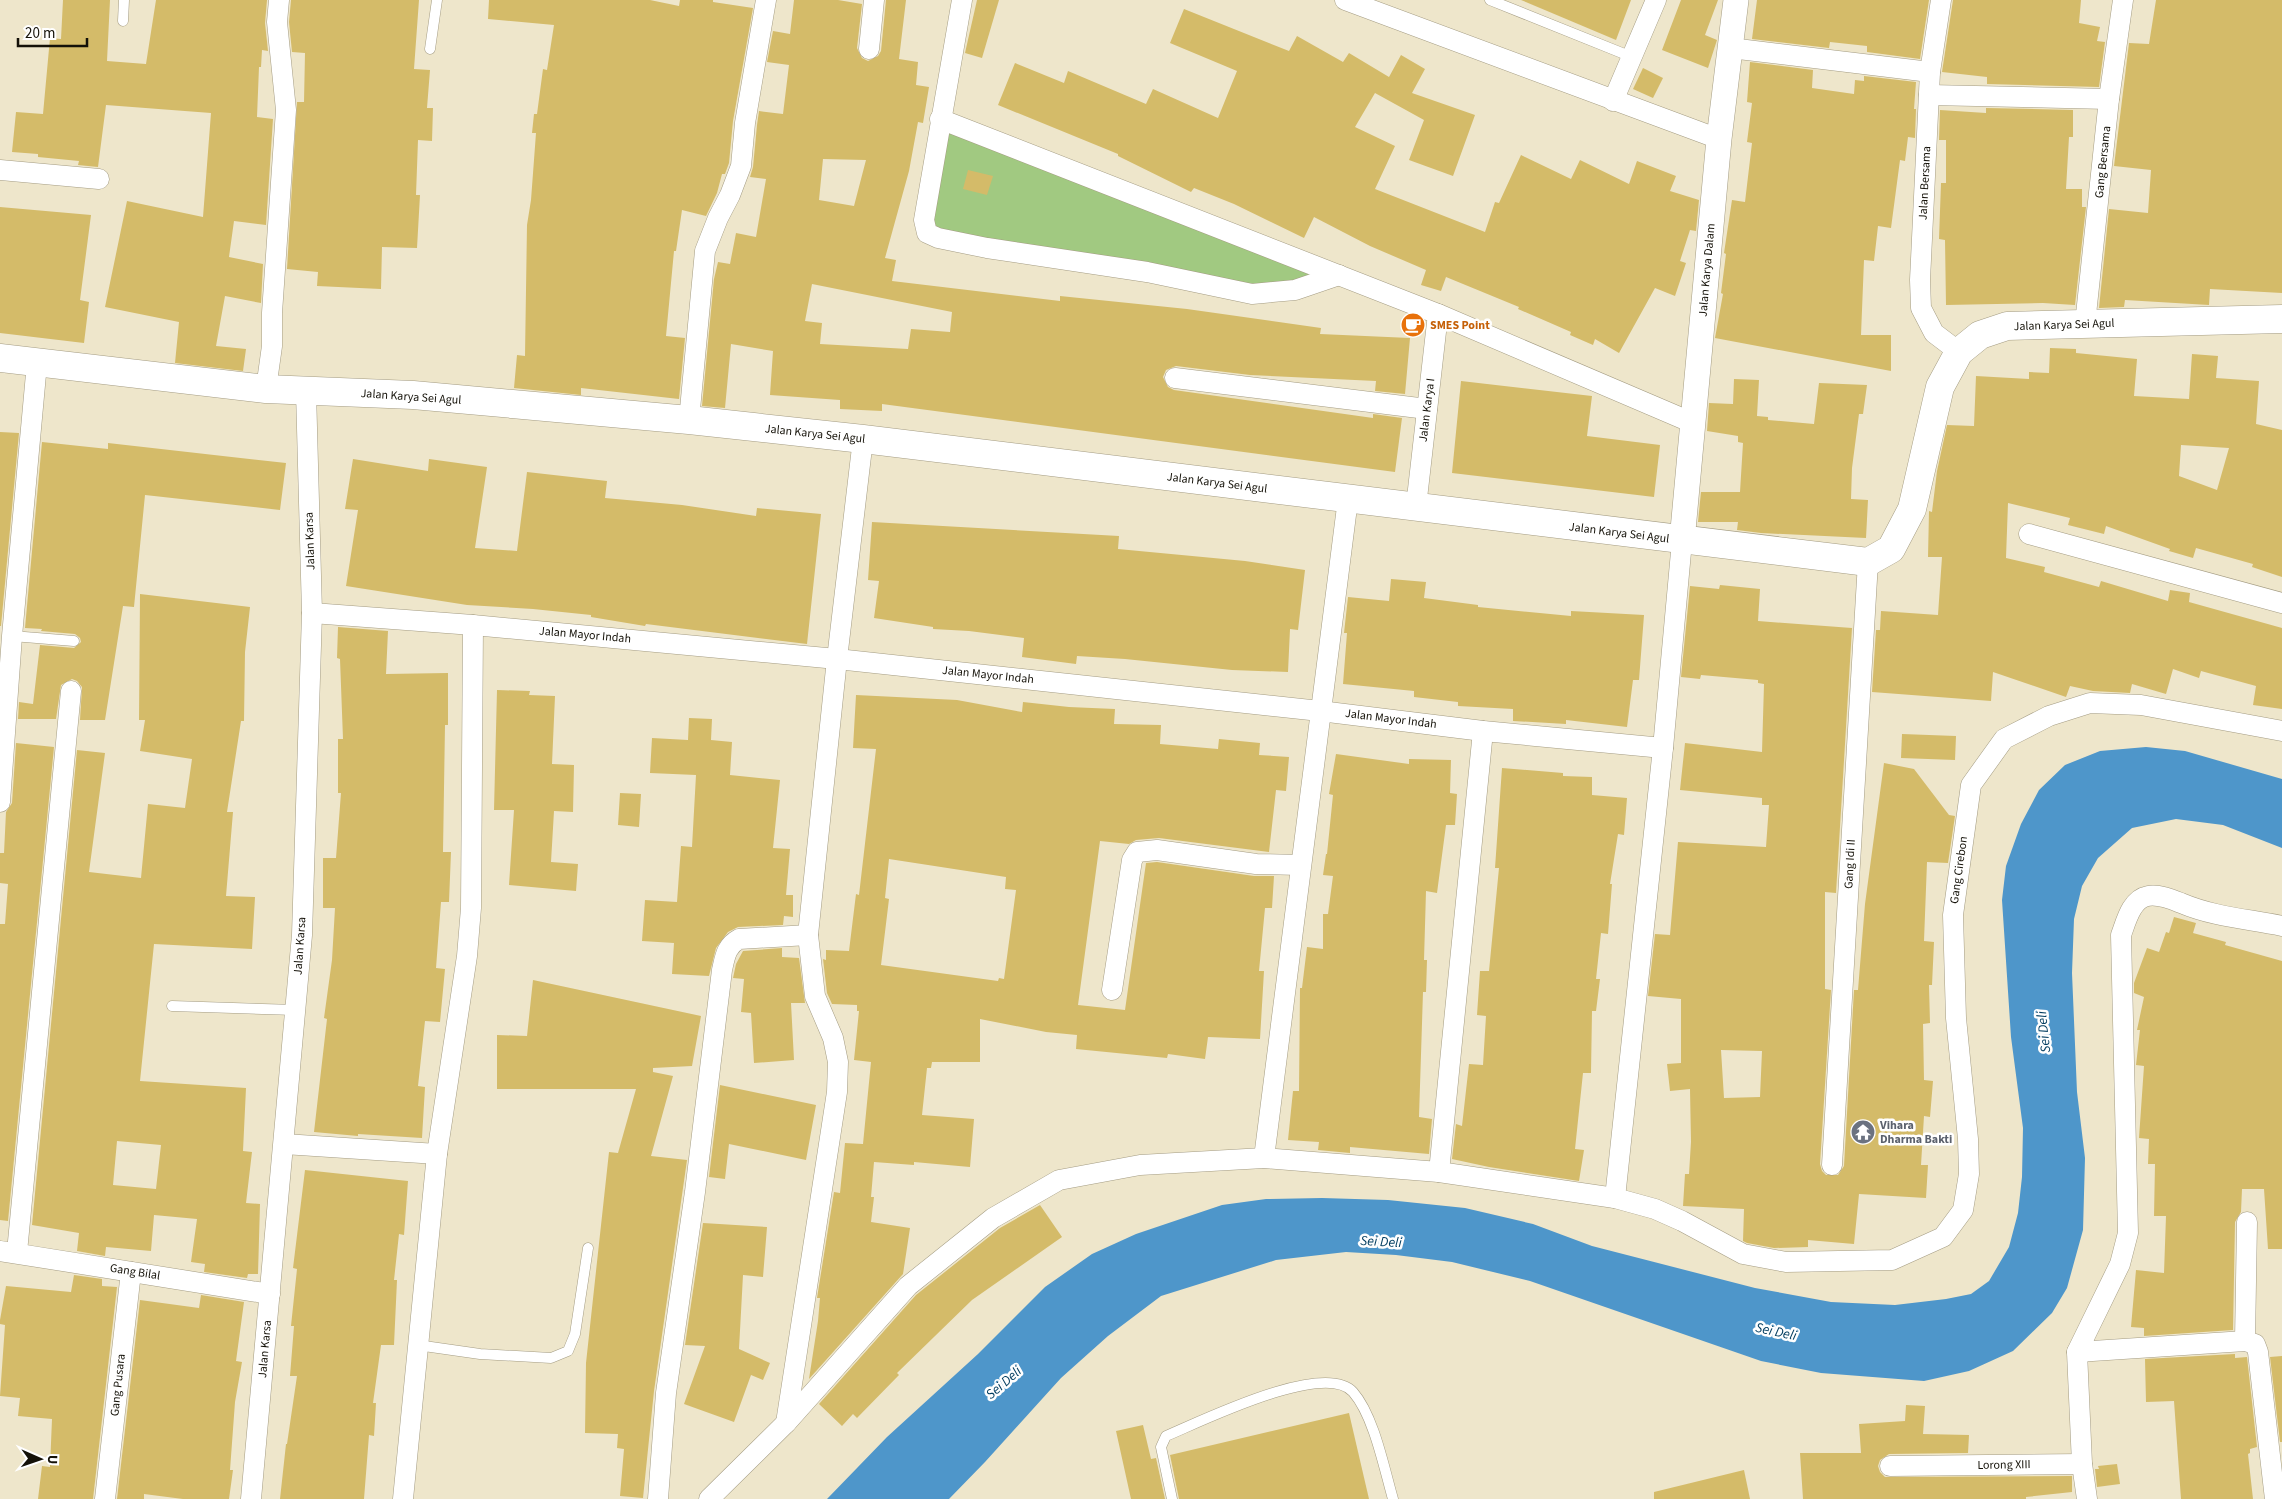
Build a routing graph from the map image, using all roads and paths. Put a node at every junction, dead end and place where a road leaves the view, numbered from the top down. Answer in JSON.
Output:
{"nodes":[{"id":1,"x":124,"y":0,"type":"edge"},
{"id":2,"x":279,"y":0,"type":"edge"},
{"id":3,"x":437,"y":0,"type":"edge"},
{"id":4,"x":766,"y":0,"type":"edge"},
{"id":5,"x":874,"y":0,"type":"edge"},
{"id":6,"x":962,"y":0,"type":"edge"},
{"id":7,"x":1344,"y":0,"type":"edge"},
{"id":8,"x":1490,"y":0,"type":"edge"},
{"id":9,"x":1656,"y":0,"type":"edge"},
{"id":10,"x":1736,"y":0,"type":"edge"},
{"id":11,"x":1941,"y":0,"type":"edge"},
{"id":12,"x":2123,"y":0,"type":"edge"},
{"id":13,"x":123,"y":21,"type":"dead end"},
{"id":14,"x":1730,"y":48,"type":"junction"},
{"id":15,"x":430,"y":49,"type":"dead end"},
{"id":16,"x":869,"y":49,"type":"dead end"},
{"id":17,"x":1632,"y":57,"type":"junction"},
{"id":18,"x":1930,"y":72,"type":"junction"},
{"id":19,"x":1929,"y":95,"type":"junction"},
{"id":20,"x":2109,"y":99,"type":"junction"},
{"id":21,"x":1613,"y":101,"type":"junction"},
{"id":22,"x":940,"y":119,"type":"junction"},
{"id":23,"x":1719,"y":139,"type":"junction"},
{"id":24,"x":0,"y":170,"type":"edge"},
{"id":25,"x":99,"y":179,"type":"dead end"},
{"id":26,"x":1338,"y":275,"type":"junction"},
{"id":27,"x":1438,"y":314,"type":"junction"},
{"id":28,"x":2282,"y":319,"type":"edge"},
{"id":29,"x":2085,"y":324,"type":"junction"},
{"id":30,"x":1959,"y":352,"type":"junction"},
{"id":31,"x":0,"y":358,"type":"edge"},
{"id":32,"x":37,"y":363,"type":"junction"},
{"id":33,"x":1175,"y":378,"type":"dead end"},
{"id":34,"x":266,"y":389,"type":"junction"},
{"id":35,"x":306,"y":391,"type":"junction"},
{"id":36,"x":1427,"y":409,"type":"junction"},
{"id":37,"x":688,"y":420,"type":"junction"},
{"id":38,"x":1693,"y":423,"type":"junction"},
{"id":39,"x":863,"y":439,"type":"junction"},
{"id":40,"x":1348,"y":499,"type":"junction"},
{"id":41,"x":1416,"y":507,"type":"junction"},
{"id":42,"x":2029,"y":534,"type":"dead end"},
{"id":43,"x":1682,"y":541,"type":"junction"},
{"id":44,"x":1868,"y":562,"type":"junction"},
{"id":45,"x":2282,"y":602,"type":"edge"},
{"id":46,"x":312,"y":613,"type":"junction"},
{"id":47,"x":473,"y":625,"type":"junction"},
{"id":48,"x":12,"y":636,"type":"junction"},
{"id":49,"x":74,"y":641,"type":"dead end"},
{"id":50,"x":837,"y":659,"type":"junction"},
{"id":51,"x":71,"y":691,"type":"dead end"},
{"id":52,"x":1320,"y":710,"type":"junction"},
{"id":53,"x":1483,"y":731,"type":"junction"},
{"id":54,"x":2282,"y":731,"type":"edge"},
{"id":55,"x":1663,"y":748,"type":"junction"},
{"id":56,"x":0,"y":802,"type":"edge"},
{"id":57,"x":1300,"y":865,"type":"junction"},
{"id":58,"x":2282,"y":926,"type":"edge"},
{"id":59,"x":808,"y":935,"type":"junction"},
{"id":60,"x":1112,"y":990,"type":"dead end"},
{"id":61,"x":172,"y":1006,"type":"dead end"},
{"id":62,"x":296,"y":1010,"type":"junction"},
{"id":63,"x":284,"y":1144,"type":"junction"},
{"id":64,"x":437,"y":1154,"type":"junction"},
{"id":65,"x":1264,"y":1158,"type":"junction"},
{"id":66,"x":1832,"y":1165,"type":"dead end"},
{"id":67,"x":1439,"y":1172,"type":"junction"},
{"id":68,"x":1615,"y":1198,"type":"junction"},
{"id":69,"x":2247,"y":1222,"type":"dead end"},
{"id":70,"x":588,"y":1248,"type":"dead end"},
{"id":71,"x":8,"y":1251,"type":"edge"},
{"id":72,"x":131,"y":1272,"type":"junction"},
{"id":73,"x":270,"y":1294,"type":"junction"},
{"id":74,"x":2245,"y":1341,"type":"junction"},
{"id":75,"x":417,"y":1345,"type":"junction"},
{"id":76,"x":2077,"y":1352,"type":"junction"},
{"id":77,"x":786,"y":1423,"type":"junction"},
{"id":78,"x":2082,"y":1464,"type":"junction"},
{"id":79,"x":1890,"y":1466,"type":"dead end"},
{"id":80,"x":106,"y":1499,"type":"edge"},
{"id":81,"x":251,"y":1499,"type":"edge"},
{"id":82,"x":403,"y":1499,"type":"edge"},
{"id":83,"x":658,"y":1499,"type":"edge"},
{"id":84,"x":709,"y":1499,"type":"edge"},
{"id":85,"x":1172,"y":1499,"type":"edge"},
{"id":86,"x":1393,"y":1499,"type":"edge"},
{"id":87,"x":2087,"y":1499,"type":"edge"},
{"id":88,"x":2275,"y":1499,"type":"edge"}],
"edges":[{"from":1,"to":13,"type":"lane"},
{"from":2,"to":34,"type":"street"},
{"from":3,"to":15,"type":"lane"},
{"from":4,"to":37,"type":"street"},
{"from":5,"to":16,"type":"street"},
{"from":6,"to":22,"type":"street"},
{"from":7,"to":21,"type":"street"},
{"from":8,"to":17,"type":"lane"},
{"from":9,"to":17,"type":"street"},
{"from":10,"to":14,"type":"street","name":"Jalan Karya Dalam"},
{"from":11,"to":18,"type":"street","name":"Jalan Bersama"},
{"from":12,"to":20,"type":"street","name":"Gang Bersama"},
{"from":14,"to":18,"type":"street"},
{"from":14,"to":23,"type":"street","name":"Jalan Karya Dalam"},
{"from":17,"to":21,"type":"street"},
{"from":18,"to":19,"type":"street","name":"Jalan Bersama"},
{"from":19,"to":20,"type":"street"},
{"from":19,"to":30,"type":"street","name":"Jalan Bersama"},
{"from":20,"to":29,"type":"street","name":"Gang Bersama"},
{"from":21,"to":23,"type":"street"},
{"from":22,"to":26,"type":"street"},
{"from":22,"to":26,"type":"street"},
{"from":23,"to":38,"type":"street","name":"Jalan Karya Dalam"},
{"from":24,"to":25,"type":"street"},
{"from":26,"to":27,"type":"street"},
{"from":27,"to":36,"type":"street","name":"Jalan Karya I"},
{"from":27,"to":38,"type":"street"},
{"from":28,"to":29,"type":"main road","name":"Jalan Karya Sei Agul"},
{"from":29,"to":30,"type":"main road","name":"Jalan Karya Sei Agul"},
{"from":30,"to":44,"type":"main road","name":"Jalan Karya Sei Agul"},
{"from":31,"to":32,"type":"main road","name":"Jalan Karya Sei Agul"},
{"from":32,"to":34,"type":"main road","name":"Jalan Karya Sei Agul"},
{"from":32,"to":48,"type":"street"},
{"from":33,"to":36,"type":"street"},
{"from":34,"to":35,"type":"main road","name":"Jalan Karya Sei Agul"},
{"from":35,"to":37,"type":"main road","name":"Jalan Karya Sei Agul"},
{"from":35,"to":46,"type":"street","name":"Jalan Karsa"},
{"from":36,"to":41,"type":"street","name":"Jalan Karya I"},
{"from":37,"to":39,"type":"main road","name":"Jalan Karya Sei Agul"},
{"from":38,"to":43,"type":"street","name":"Jalan Karya Dalam"},
{"from":39,"to":40,"type":"main road","name":"Jalan Karya Sei Agul"},
{"from":39,"to":50,"type":"street"},
{"from":40,"to":41,"type":"main road","name":"Jalan Karya Sei Agul"},
{"from":40,"to":52,"type":"street"},
{"from":41,"to":43,"type":"main road","name":"Jalan Karya Sei Agul"},
{"from":42,"to":45,"type":"street"},
{"from":43,"to":44,"type":"main road","name":"Jalan Karya Sei Agul"},
{"from":43,"to":55,"type":"street"},
{"from":44,"to":66,"type":"street","name":"Gang Idi II"},
{"from":46,"to":47,"type":"street","name":"Jalan Mayor Indah"},
{"from":46,"to":62,"type":"street","name":"Jalan Karsa"},
{"from":47,"to":50,"type":"street","name":"Jalan Mayor Indah"},
{"from":47,"to":64,"type":"street"},
{"from":48,"to":49,"type":"lane"},
{"from":48,"to":56,"type":"street"},
{"from":50,"to":52,"type":"street","name":"Jalan Mayor Indah"},
{"from":50,"to":59,"type":"street"},
{"from":51,"to":71,"type":"street"},
{"from":52,"to":53,"type":"street","name":"Jalan Mayor Indah"},
{"from":52,"to":57,"type":"street"},
{"from":53,"to":55,"type":"street","name":"Jalan Mayor Indah"},
{"from":53,"to":67,"type":"street"},
{"from":54,"to":68,"type":"street","name":"Gang Cirebon"},
{"from":55,"to":68,"type":"street"},
{"from":57,"to":60,"type":"street"},
{"from":57,"to":65,"type":"street"},
{"from":58,"to":76,"type":"street"},
{"from":59,"to":77,"type":"street"},
{"from":59,"to":83,"type":"street"},
{"from":61,"to":62,"type":"lane"},
{"from":62,"to":63,"type":"street","name":"Jalan Karsa"},
{"from":63,"to":64,"type":"street"},
{"from":63,"to":73,"type":"street","name":"Jalan Karsa"},
{"from":64,"to":75,"type":"street"},
{"from":65,"to":67,"type":"street"},
{"from":65,"to":77,"type":"street"},
{"from":67,"to":68,"type":"street"},
{"from":69,"to":74,"type":"street"},
{"from":70,"to":75,"type":"lane"},
{"from":71,"to":72,"type":"street","name":"Gang Bilal"},
{"from":72,"to":73,"type":"street","name":"Gang Bilal"},
{"from":72,"to":80,"type":"street","name":"Gang Pusara"},
{"from":73,"to":81,"type":"street","name":"Jalan Karsa"},
{"from":74,"to":76,"type":"street"},
{"from":74,"to":88,"type":"street"},
{"from":75,"to":82,"type":"street"},
{"from":76,"to":78,"type":"street"},
{"from":77,"to":84,"type":"street"},
{"from":78,"to":79,"type":"street","name":"Lorong XIII"},
{"from":78,"to":87,"type":"street"},
{"from":85,"to":86,"type":"lane"}]}
